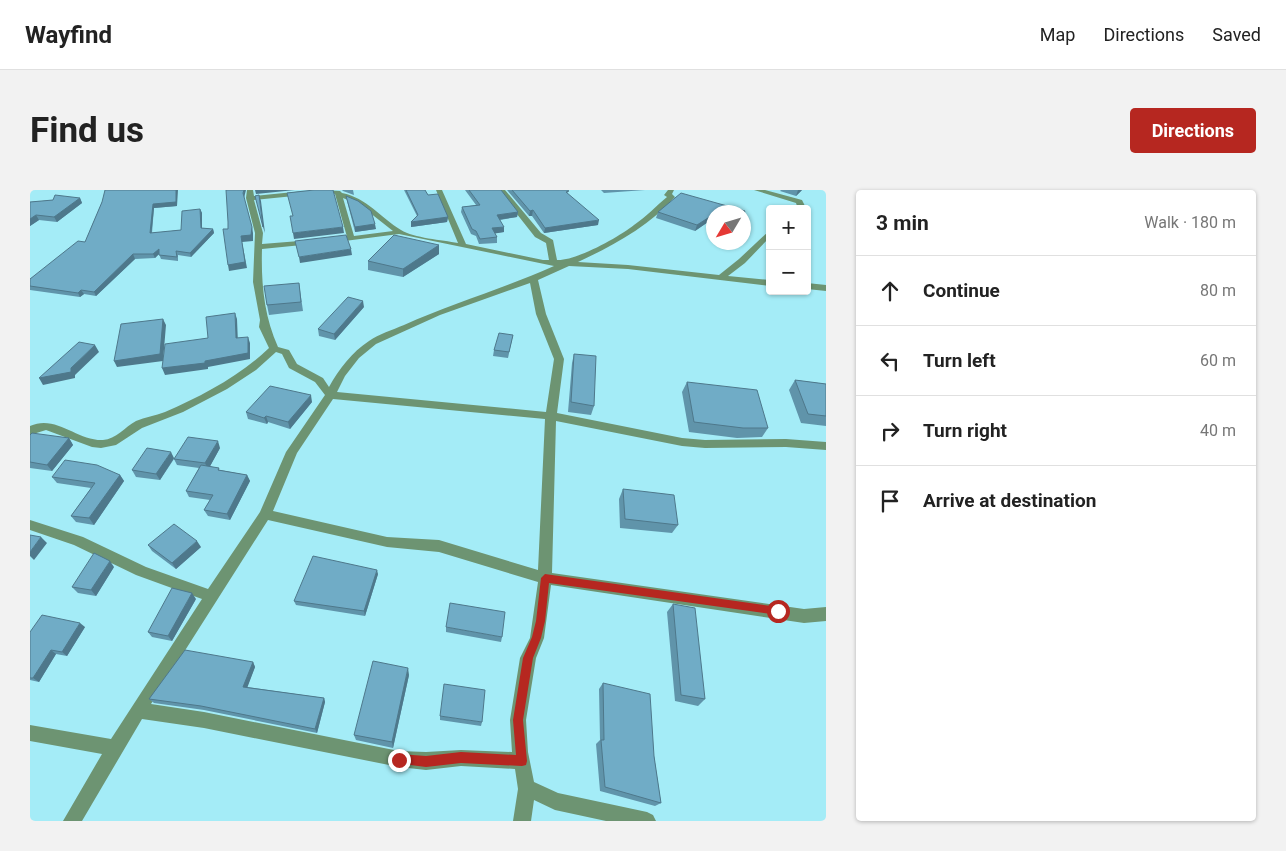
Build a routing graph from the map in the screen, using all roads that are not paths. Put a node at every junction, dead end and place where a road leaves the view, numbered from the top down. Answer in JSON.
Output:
{"nodes":[{"id":1,"x":324,"y":190,"type":"edge"},
{"id":2,"x":350,"y":190,"type":"edge"},
{"id":3,"x":439,"y":190,"type":"edge"},
{"id":4,"x":501,"y":190,"type":"edge"},
{"id":5,"x":671,"y":190,"type":"edge"},
{"id":6,"x":757,"y":190,"type":"edge"},
{"id":7,"x":339,"y":193,"type":"junction"},
{"id":8,"x":250,"y":194,"type":"edge"},
{"id":9,"x":801,"y":205,"type":"edge"},
{"id":10,"x":399,"y":232,"type":"junction"},
{"id":11,"x":766,"y":236,"type":"edge"},
{"id":12,"x":351,"y":238,"type":"junction"},
{"id":13,"x":463,"y":246,"type":"junction"},
{"id":14,"x":259,"y":247,"type":"junction"},
{"id":15,"x":554,"y":264,"type":"junction"},
{"id":16,"x":567,"y":265,"type":"junction"},
{"id":17,"x":720,"y":278,"type":"junction"},
{"id":18,"x":532,"y":280,"type":"junction"},
{"id":19,"x":766,"y":282,"type":"edge"},
{"id":20,"x":811,"y":286,"type":"edge"},
{"id":21,"x":826,"y":288,"type":"edge"},
{"id":22,"x":274,"y":349,"type":"junction"},
{"id":23,"x":330,"y":396,"type":"junction"},
{"id":24,"x":551,"y":416,"type":"junction"},
{"id":25,"x":30,"y":431,"type":"edge"},
{"id":26,"x":826,"y":446,"type":"edge"},
{"id":27,"x":265,"y":514,"type":"junction"},
{"id":28,"x":30,"y":525,"type":"edge"},
{"id":29,"x":545,"y":578,"type":"junction"},
{"id":30,"x":212,"y":597,"type":"junction"},
{"id":31,"x":826,"y":614,"type":"edge"},
{"id":32,"x":138,"y":710,"type":"junction"},
{"id":33,"x":30,"y":733,"type":"edge"},
{"id":34,"x":114,"y":748,"type":"junction"},
{"id":35,"x":522,"y":761,"type":"junction"},
{"id":36,"x":528,"y":789,"type":"junction"},
{"id":37,"x":72,"y":821,"type":"edge"},
{"id":38,"x":522,"y":821,"type":"edge"},
{"id":39,"x":647,"y":821,"type":"edge"}],
"edges":[{"from":1,"to":7,"type":"street"},
{"from":1,"to":8,"type":"street"},
{"from":2,"to":7,"type":"street"},
{"from":3,"to":13,"type":"street"},
{"from":4,"to":15,"type":"street"},
{"from":5,"to":16,"type":"street"},
{"from":6,"to":9,"type":"street"},
{"from":7,"to":10,"type":"street"},
{"from":7,"to":12,"type":"street"},
{"from":8,"to":14,"type":"street"},
{"from":10,"to":12,"type":"street"},
{"from":10,"to":13,"type":"street"},
{"from":11,"to":17,"type":"street"},
{"from":12,"to":14,"type":"street"},
{"from":13,"to":15,"type":"street"},
{"from":14,"to":22,"type":"street"},
{"from":15,"to":16,"type":"street"},
{"from":16,"to":17,"type":"street"},
{"from":16,"to":18,"type":"street"},
{"from":17,"to":19,"type":"street"},
{"from":18,"to":23,"type":"street"},
{"from":18,"to":24,"type":"street"},
{"from":20,"to":21,"type":"street"},
{"from":22,"to":23,"type":"street"},
{"from":22,"to":25,"type":"street"},
{"from":23,"to":24,"type":"street"},
{"from":23,"to":27,"type":"street"},
{"from":24,"to":26,"type":"street"},
{"from":24,"to":29,"type":"street"},
{"from":27,"to":29,"type":"street"},
{"from":27,"to":30,"type":"street"},
{"from":28,"to":30,"type":"street"},
{"from":29,"to":31,"type":"street"},
{"from":29,"to":35,"type":"street"},
{"from":30,"to":32,"type":"street"},
{"from":32,"to":34,"type":"street"},
{"from":32,"to":35,"type":"street"},
{"from":33,"to":34,"type":"street"},
{"from":34,"to":37,"type":"street"},
{"from":35,"to":36,"type":"street"},
{"from":36,"to":38,"type":"street"},
{"from":36,"to":39,"type":"street"}]}
